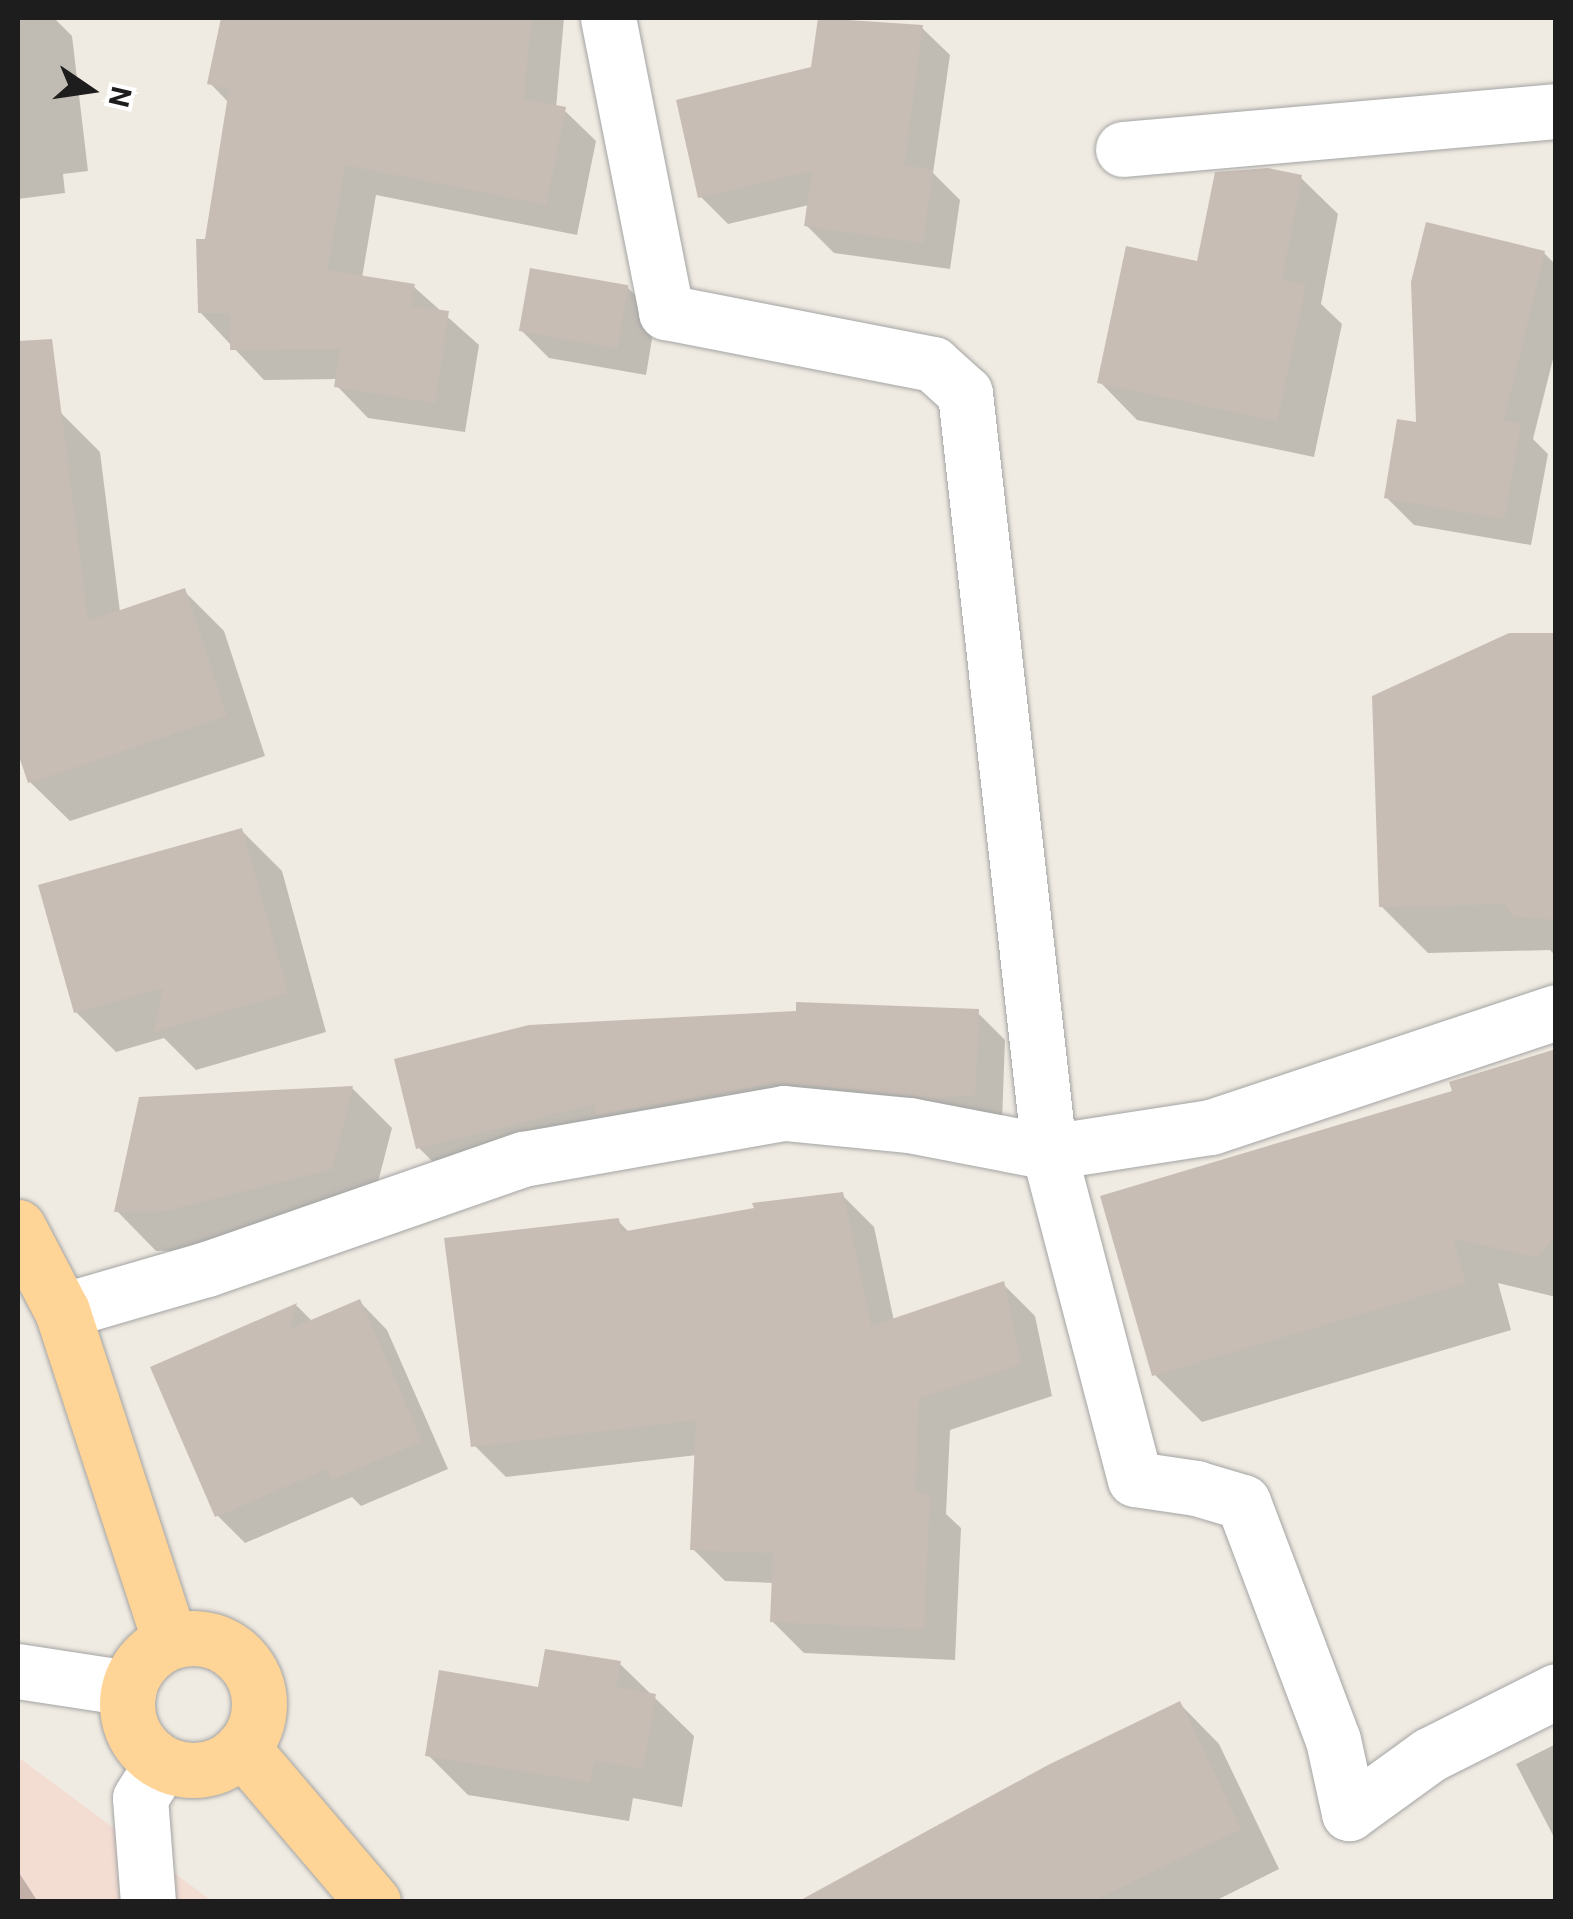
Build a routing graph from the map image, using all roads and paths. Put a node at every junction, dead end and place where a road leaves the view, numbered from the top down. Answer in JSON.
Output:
{"nodes":[{"id":1,"x":608,"y":18,"type":"edge"},
{"id":2,"x":1556,"y":112,"type":"edge"},
{"id":3,"x":1123,"y":149,"type":"dead end"},
{"id":4,"x":1556,"y":1012,"type":"edge"},
{"id":5,"x":1048,"y":1152,"type":"junction"},
{"id":6,"x":18,"y":1227,"type":"edge"},
{"id":7,"x":62,"y":1312,"type":"junction"},
{"id":8,"x":170,"y":1641,"type":"junction"},
{"id":9,"x":18,"y":1671,"type":"edge"},
{"id":10,"x":128,"y":1688,"type":"junction"},
{"id":11,"x":1556,"y":1691,"type":"edge"},
{"id":12,"x":242,"y":1748,"type":"junction"},
{"id":13,"x":162,"y":1762,"type":"junction"},
{"id":14,"x":148,"y":1902,"type":"edge"},
{"id":15,"x":372,"y":1902,"type":"edge"}],
"edges":[{"from":1,"to":5,"type":"street"},
{"from":2,"to":3,"type":"street"},
{"from":4,"to":5,"type":"street"},
{"from":5,"to":7,"type":"street"},
{"from":5,"to":11,"type":"street"},
{"from":6,"to":7,"type":"main road"},
{"from":7,"to":8,"type":"main road"},
{"from":8,"to":10,"type":"main road"},
{"from":8,"to":12,"type":"main road"},
{"from":9,"to":10,"type":"street"},
{"from":10,"to":13,"type":"main road"},
{"from":12,"to":13,"type":"main road"},
{"from":12,"to":15,"type":"main road"},
{"from":13,"to":14,"type":"street"}]}
